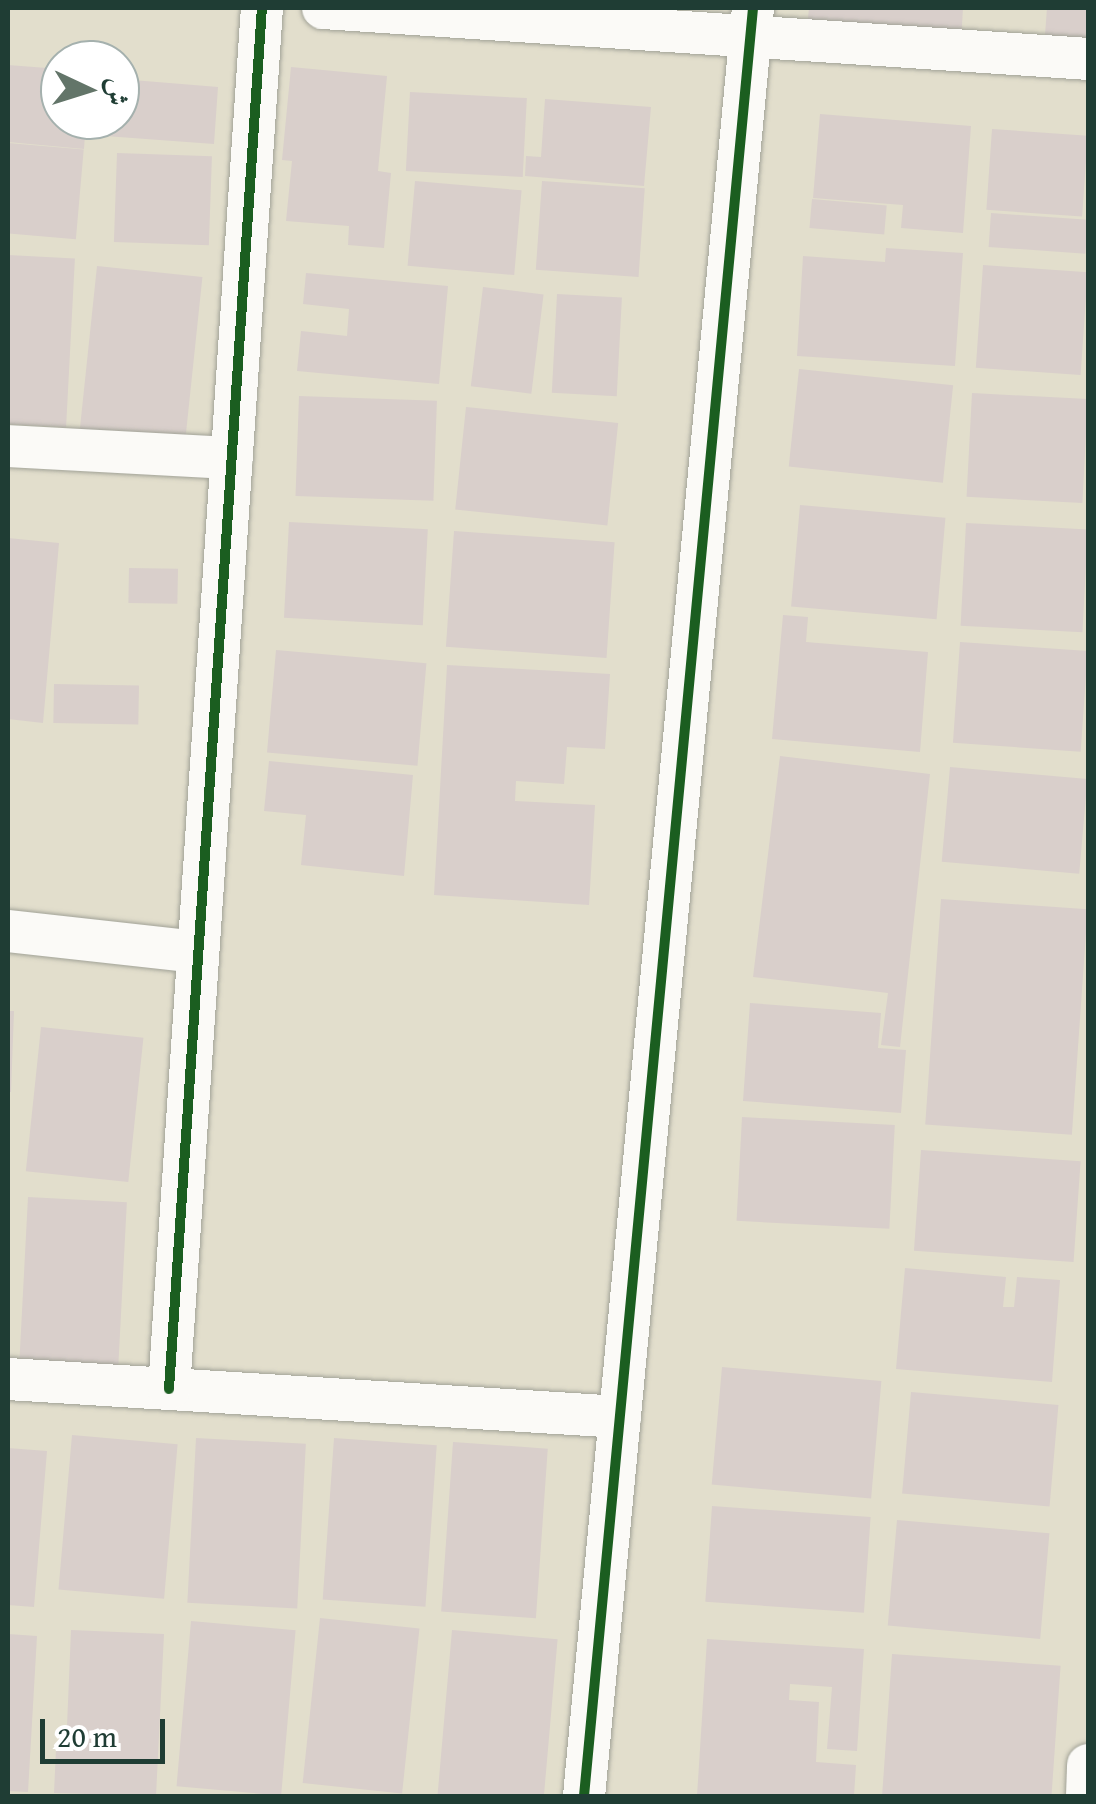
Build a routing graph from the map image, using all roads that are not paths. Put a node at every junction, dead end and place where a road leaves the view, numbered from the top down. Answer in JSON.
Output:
{"nodes":[{"id":1,"x":262,"y":8,"type":"edge"},
{"id":2,"x":323,"y":8,"type":"edge"},
{"id":3,"x":752,"y":22,"type":"edge"},
{"id":4,"x":1088,"y":59,"type":"edge"},
{"id":5,"x":8,"y":446,"type":"edge"},
{"id":6,"x":232,"y":458,"type":"junction"},
{"id":7,"x":8,"y":931,"type":"edge"},
{"id":8,"x":198,"y":952,"type":"junction"},
{"id":9,"x":8,"y":1379,"type":"edge"},
{"id":10,"x":169,"y":1389,"type":"junction"},
{"id":11,"x":620,"y":1416,"type":"junction"},
{"id":12,"x":1088,"y":1765,"type":"edge"},
{"id":13,"x":584,"y":1796,"type":"edge"},
{"id":14,"x":1087,"y":1796,"type":"edge"}],
"edges":[{"from":1,"to":6,"type":"street"},
{"from":2,"to":3,"type":"street"},
{"from":3,"to":4,"type":"street"},
{"from":3,"to":11,"type":"street"},
{"from":5,"to":6,"type":"street"},
{"from":6,"to":8,"type":"street"},
{"from":7,"to":8,"type":"street"},
{"from":8,"to":10,"type":"street"},
{"from":9,"to":10,"type":"street"},
{"from":10,"to":11,"type":"street"},
{"from":11,"to":13,"type":"street"},
{"from":12,"to":14,"type":"street"}]}
